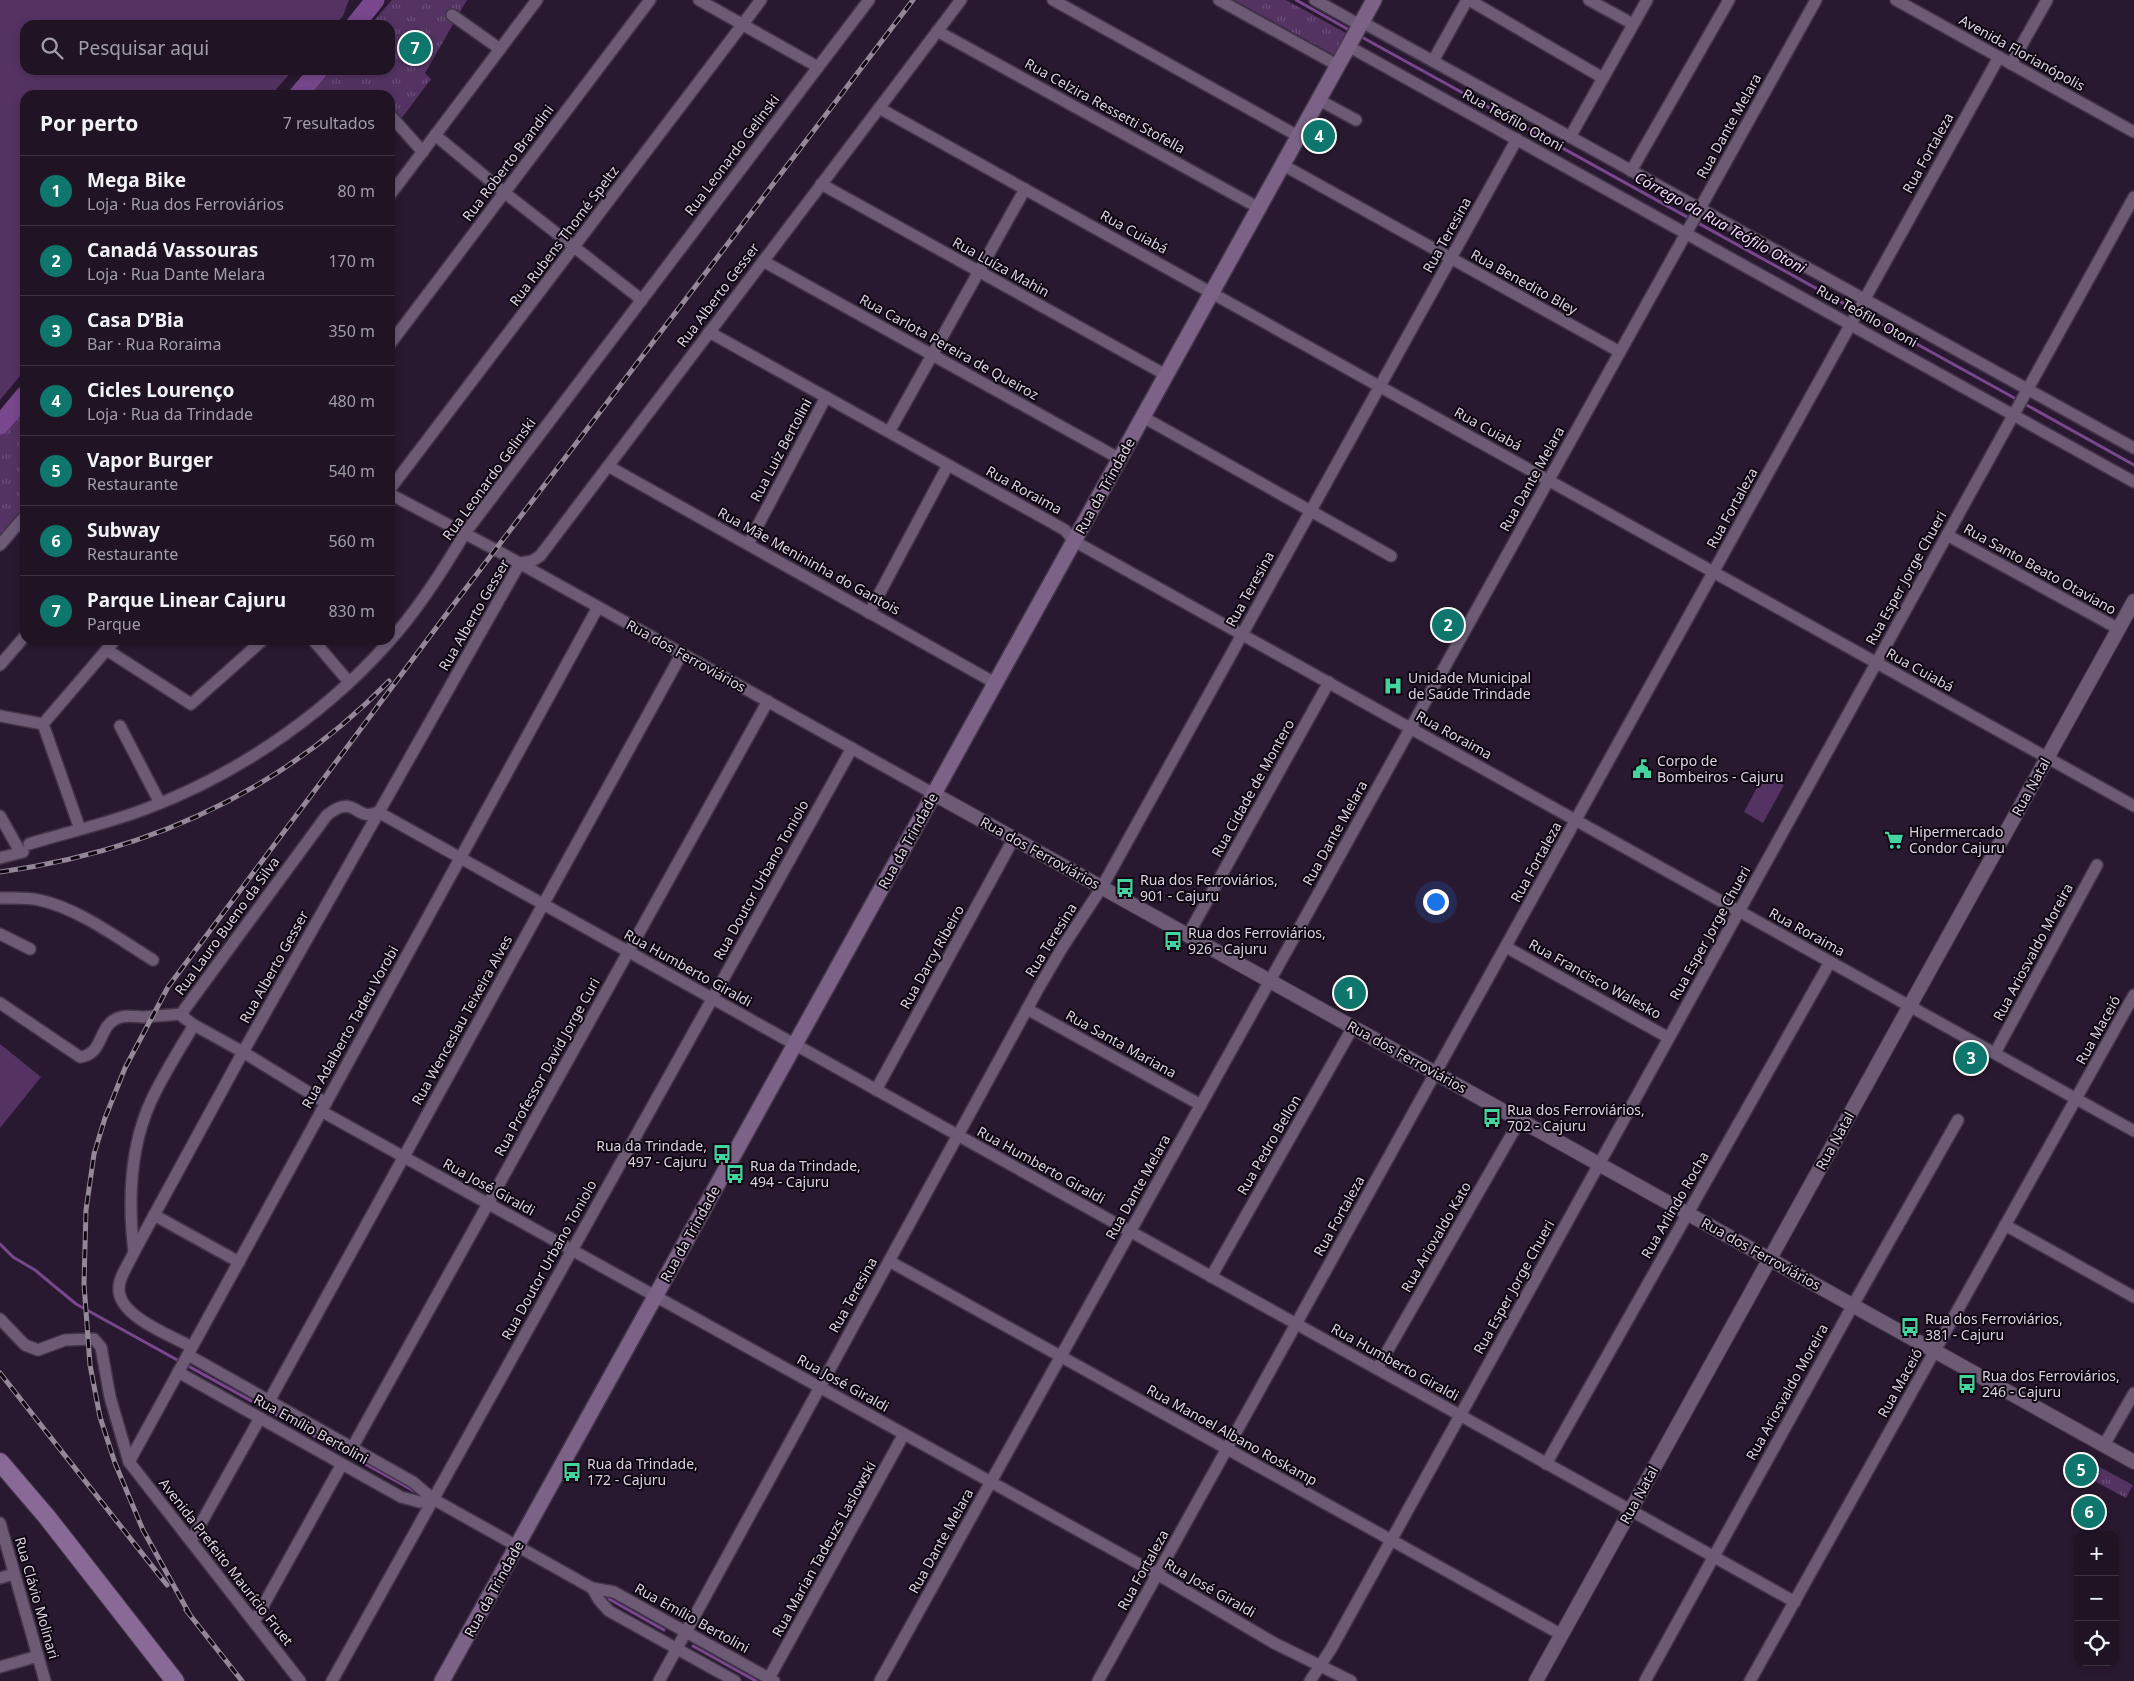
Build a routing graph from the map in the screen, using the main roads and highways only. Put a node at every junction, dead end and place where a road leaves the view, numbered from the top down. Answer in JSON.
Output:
{"nodes":[{"id":1,"x":1374,"y":0,"type":"edge"},
{"id":2,"x":0,"y":1462,"type":"edge"},
{"id":3,"x":175,"y":1681,"type":"edge"},
{"id":4,"x":442,"y":1681,"type":"edge"}],
"edges":[{"from":1,"to":4,"type":"main road","name":"Rua da Trindade"},
{"from":2,"to":3,"type":"main road"}]}
